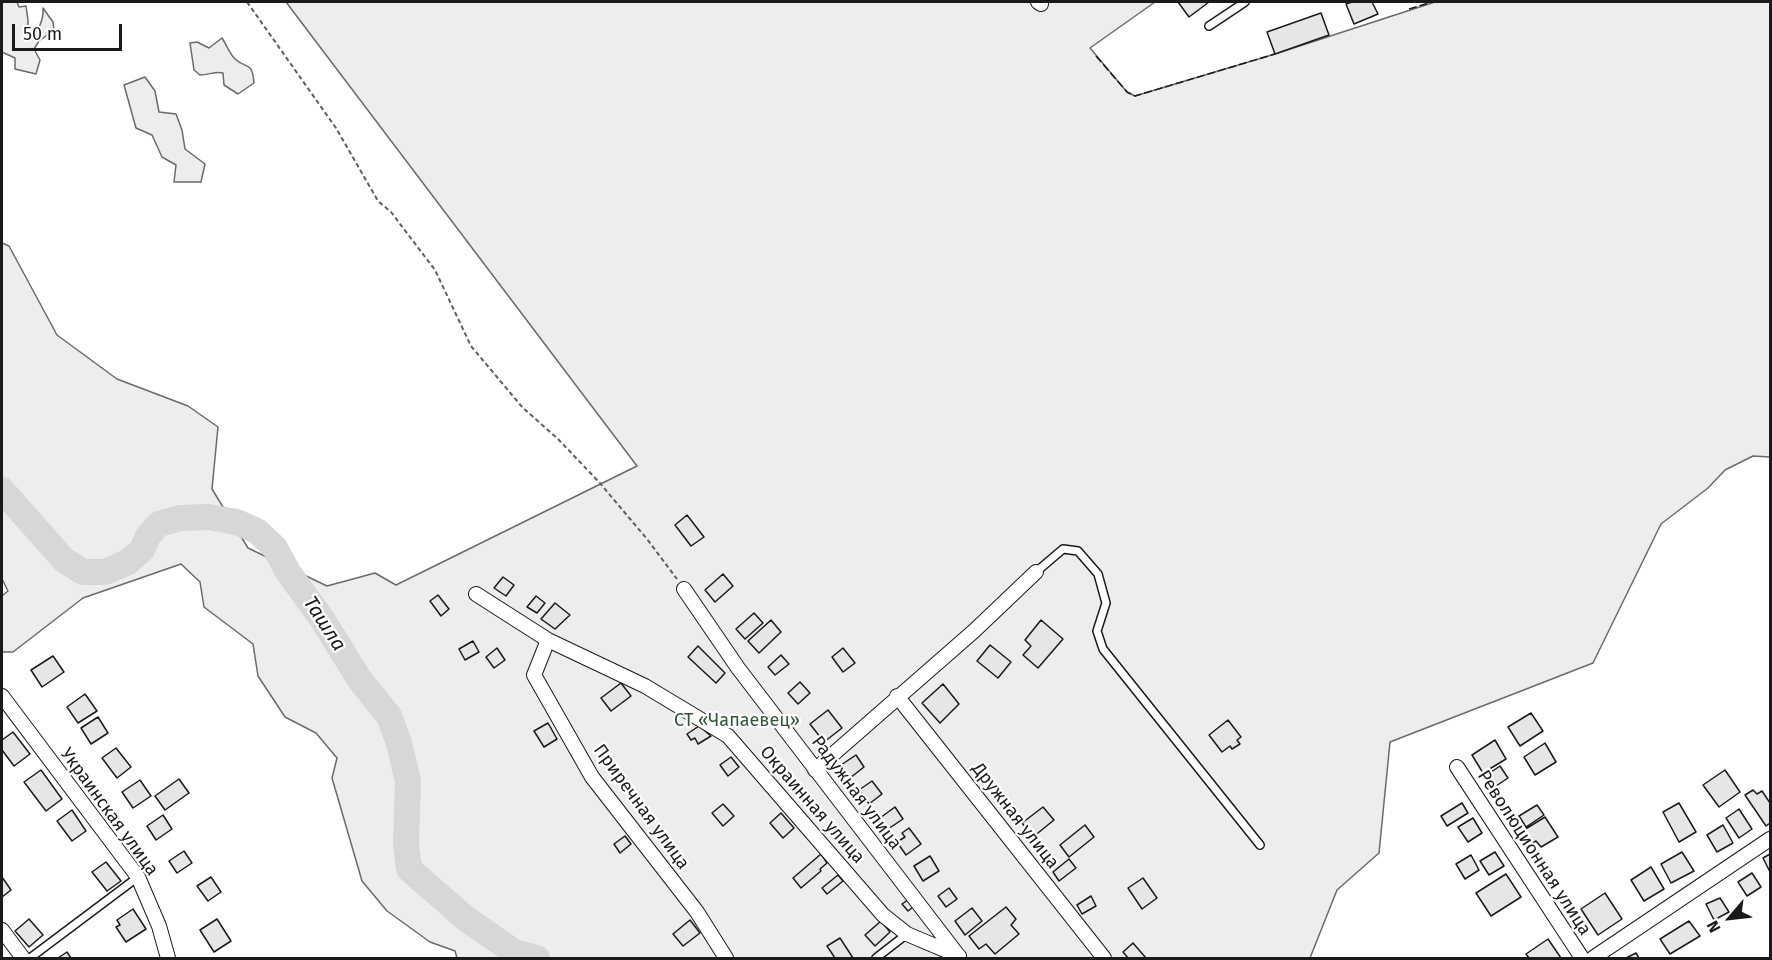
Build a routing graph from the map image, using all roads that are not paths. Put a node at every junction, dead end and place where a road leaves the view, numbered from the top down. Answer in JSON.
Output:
{"nodes":[{"id":1,"x":1245,"y":2,"type":"edge"},
{"id":2,"x":1209,"y":26,"type":"dead end"},
{"id":3,"x":1036,"y":572,"type":"joint"},
{"id":4,"x":684,"y":589,"type":"road end"},
{"id":5,"x":476,"y":594,"type":"dead end"},
{"id":6,"x":548,"y":640,"type":"junction"},
{"id":7,"x":2,"y":696,"type":"edge"},
{"id":8,"x":897,"y":696,"type":"junction"},
{"id":9,"x":1457,"y":767,"type":"dead end"},
{"id":10,"x":815,"y":770,"type":"junction"},
{"id":11,"x":1770,"y":839,"type":"edge"},
{"id":12,"x":1260,"y":845,"type":"dead end"},
{"id":13,"x":138,"y":877,"type":"junction"},
{"id":14,"x":2,"y":930,"type":"edge"},
{"id":15,"x":907,"y":934,"type":"junction"},
{"id":16,"x":959,"y":957,"type":"edge"},
{"id":17,"x":23,"y":958,"type":"edge"},
{"id":18,"x":30,"y":958,"type":"edge"},
{"id":19,"x":168,"y":958,"type":"edge"},
{"id":20,"x":726,"y":958,"type":"edge"},
{"id":21,"x":876,"y":958,"type":"edge"},
{"id":22,"x":1104,"y":958,"type":"edge"},
{"id":23,"x":1582,"y":958,"type":"edge"},
{"id":24,"x":1593,"y":958,"type":"edge"}],
"edges":[{"from":1,"to":2,"type":"lane"},
{"from":3,"to":8,"type":"street"},
{"from":3,"to":12,"type":"lane"},
{"from":4,"to":10,"type":"street","name":"Радужная улица"},
{"from":5,"to":6,"type":"street","name":"Окраинная улица"},
{"from":6,"to":15,"type":"street","name":"Окраинная улица"},
{"from":6,"to":20,"type":"street","name":"Приречная улица"},
{"from":7,"to":13,"type":"street","name":"Украинская улица"},
{"from":8,"to":10,"type":"street"},
{"from":8,"to":22,"type":"street","name":"Дружная улица"},
{"from":9,"to":23,"type":"street","name":"Революционная улица"},
{"from":10,"to":16,"type":"street","name":"Радужная улица"},
{"from":11,"to":24,"type":"street"},
{"from":13,"to":18,"type":"lane"},
{"from":13,"to":19,"type":"street","name":"Украинская улица"},
{"from":14,"to":17,"type":"street"},
{"from":15,"to":16,"type":"street","name":"Окраинная улица"},
{"from":15,"to":21,"type":"lane"}]}
